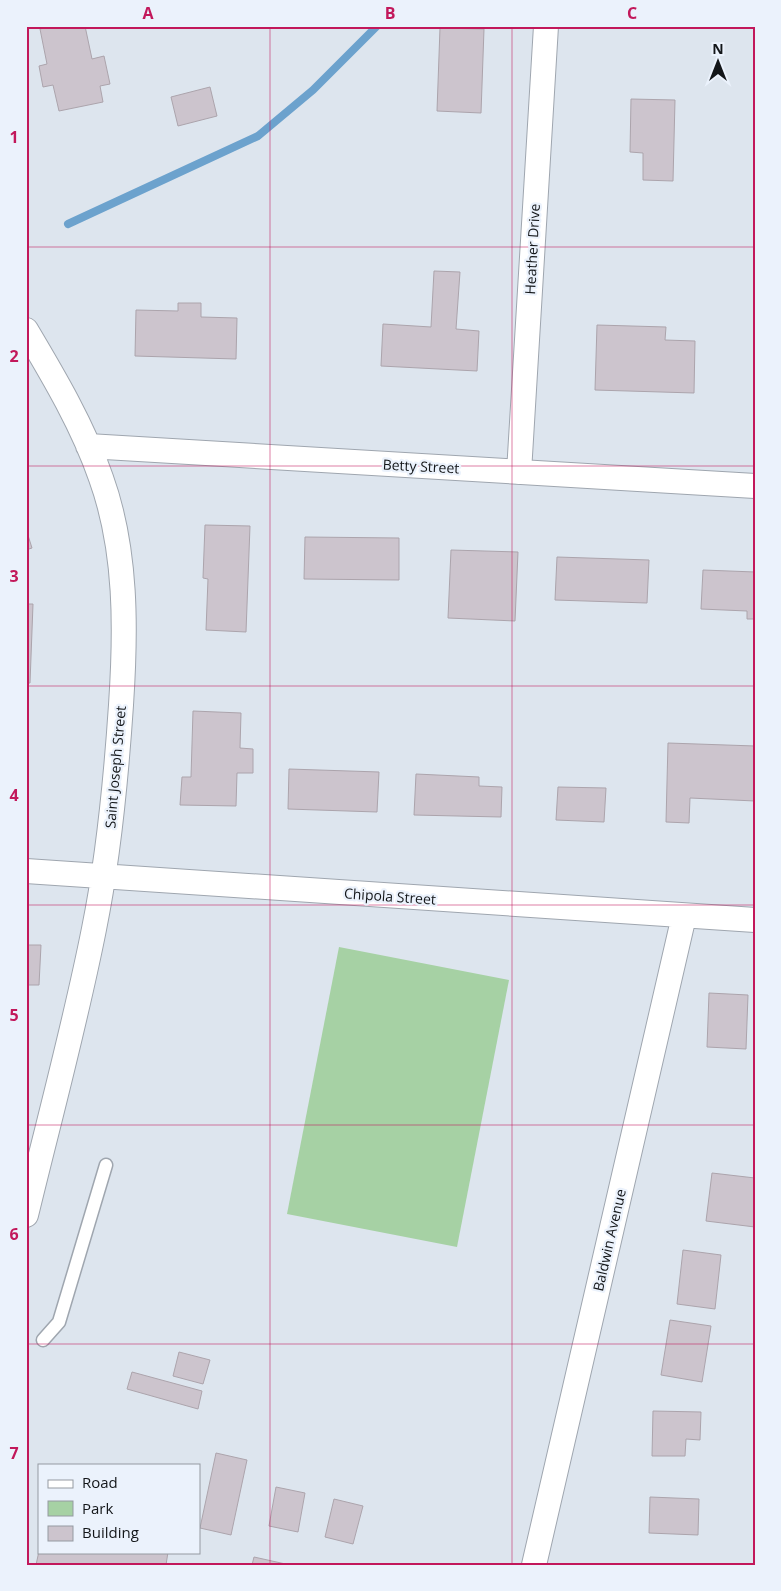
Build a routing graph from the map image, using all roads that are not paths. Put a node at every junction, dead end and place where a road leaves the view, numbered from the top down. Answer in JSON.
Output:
{"nodes":[{"id":1,"x":546,"y":26,"type":"edge"},
{"id":2,"x":26,"y":330,"type":"edge"},
{"id":3,"x":88,"y":446,"type":"junction"},
{"id":4,"x":519,"y":472,"type":"junction"},
{"id":5,"x":755,"y":486,"type":"edge"},
{"id":6,"x":26,"y":871,"type":"edge"},
{"id":7,"x":103,"y":876,"type":"junction"},
{"id":8,"x":684,"y":916,"type":"junction"},
{"id":9,"x":755,"y":920,"type":"edge"},
{"id":10,"x":106,"y":1165,"type":"dead end"},
{"id":11,"x":26,"y":1215,"type":"edge"},
{"id":12,"x":43,"y":1340,"type":"dead end"},
{"id":13,"x":534,"y":1565,"type":"edge"}],
"edges":[{"from":1,"to":4,"type":"street","name":"Heather Drive"},
{"from":2,"to":3,"type":"street","name":"Saint Joseph Street"},
{"from":3,"to":4,"type":"street","name":"Betty Street"},
{"from":3,"to":7,"type":"street","name":"Saint Joseph Street"},
{"from":4,"to":5,"type":"street","name":"Betty Street"},
{"from":6,"to":7,"type":"street","name":"Chipola Street"},
{"from":7,"to":8,"type":"street","name":"Chipola Street"},
{"from":7,"to":11,"type":"street","name":"Saint Joseph Street"},
{"from":8,"to":9,"type":"street","name":"Chipola Street"},
{"from":8,"to":13,"type":"street","name":"Baldwin Avenue"},
{"from":10,"to":12,"type":"lane"}]}
